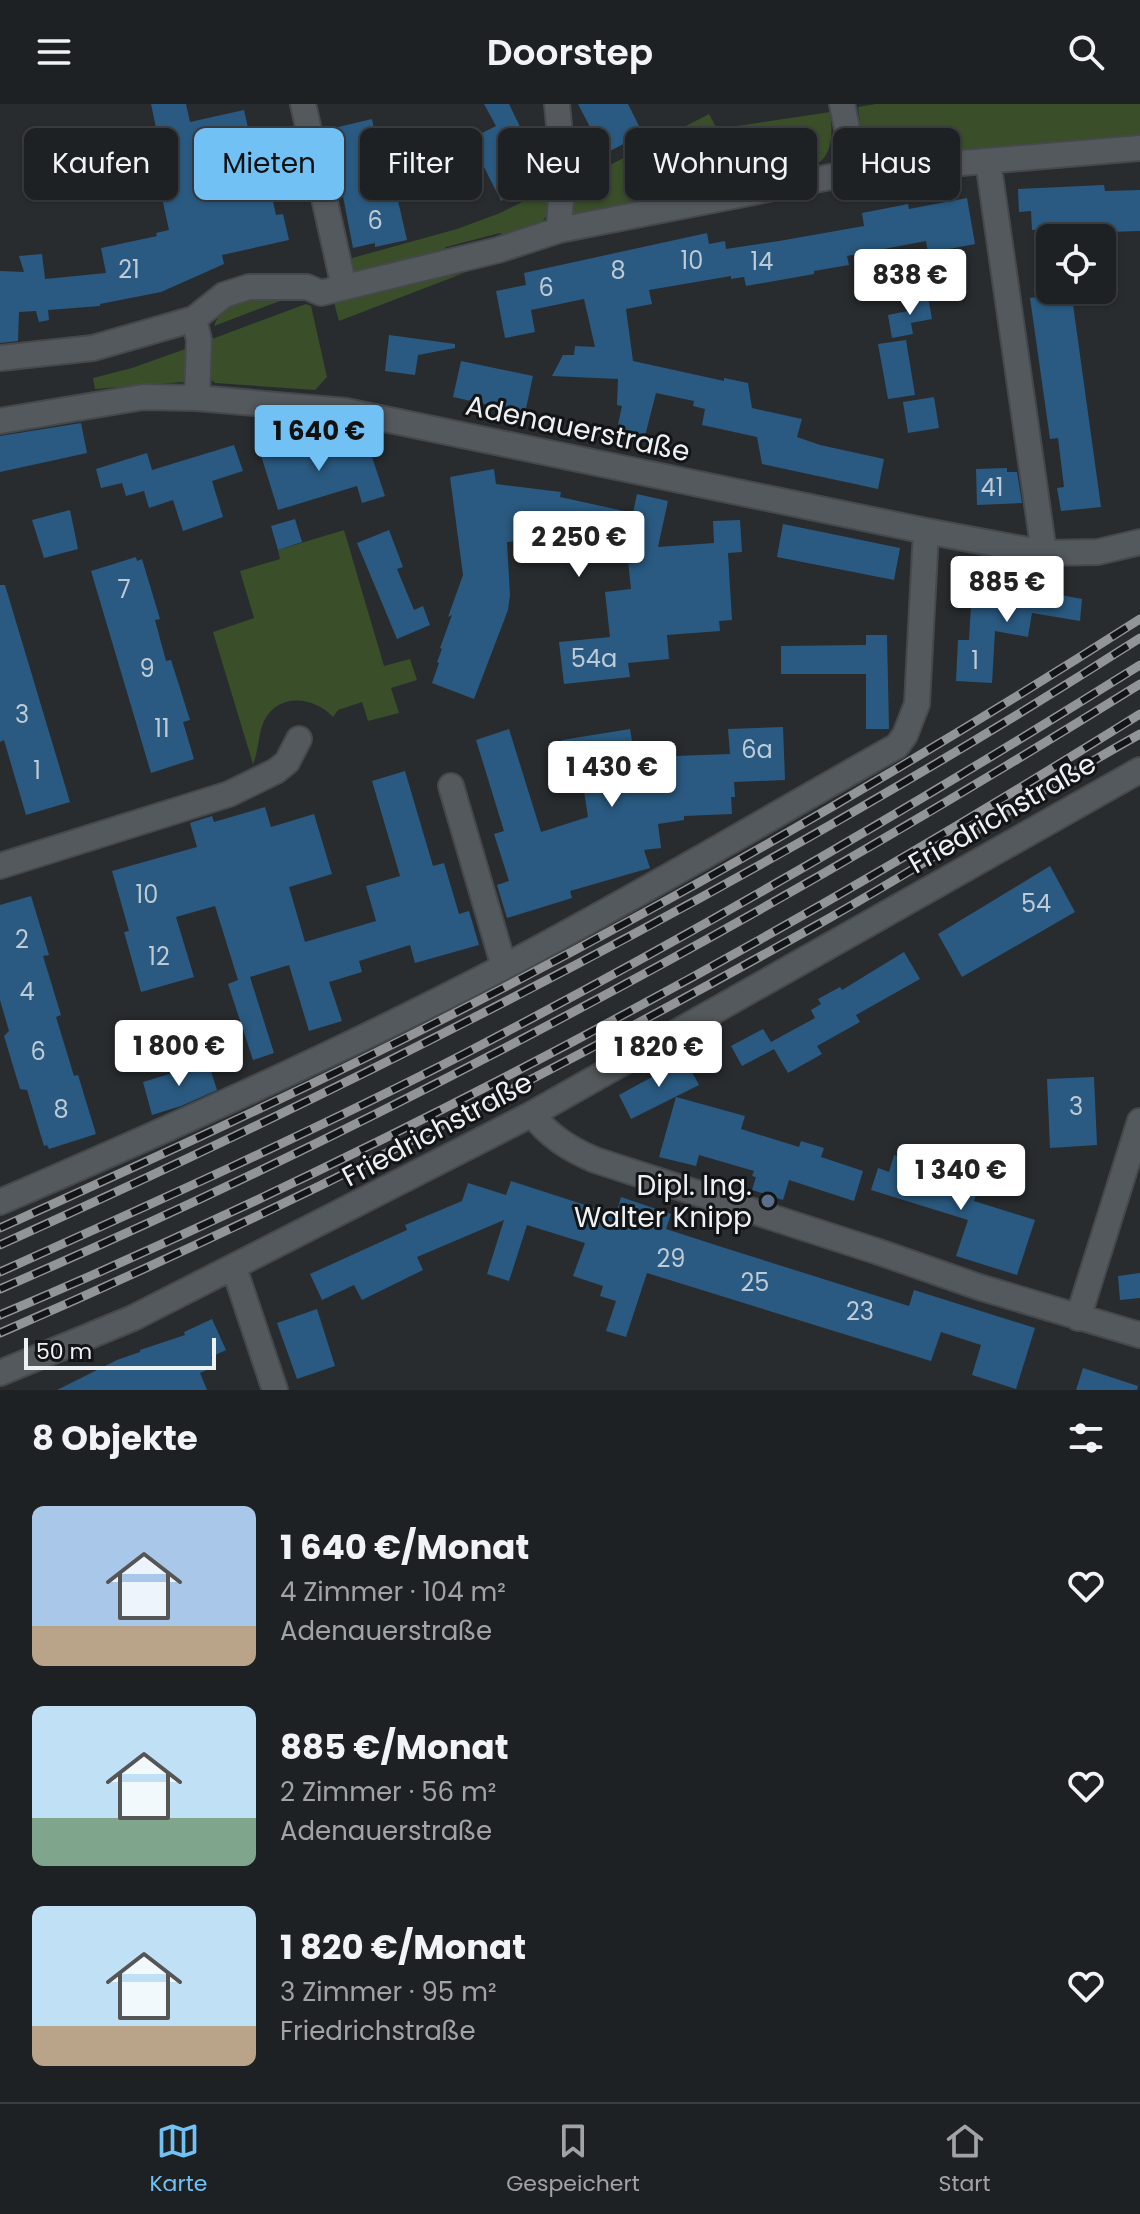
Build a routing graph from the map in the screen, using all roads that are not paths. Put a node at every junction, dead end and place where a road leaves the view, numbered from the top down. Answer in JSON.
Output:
{"nodes":[{"id":1,"x":303,"y":104,"type":"edge"},
{"id":2,"x":557,"y":104,"type":"edge"},
{"id":3,"x":842,"y":104,"type":"edge"},
{"id":4,"x":847,"y":128,"type":"edge"},
{"id":5,"x":1140,"y":148,"type":"edge"},
{"id":6,"x":988,"y":161,"type":"junction"},
{"id":7,"x":960,"y":163,"type":"edge"},
{"id":8,"x":833,"y":176,"type":"edge"},
{"id":9,"x":559,"y":230,"type":"junction"},
{"id":10,"x":344,"y":287,"type":"junction"},
{"id":11,"x":194,"y":319,"type":"junction"},
{"id":12,"x":0,"y":358,"type":"edge"},
{"id":13,"x":197,"y":398,"type":"junction"},
{"id":14,"x":0,"y":421,"type":"edge"},
{"id":15,"x":926,"y":531,"type":"junction"},
{"id":16,"x":1140,"y":542,"type":"edge"},
{"id":17,"x":1044,"y":553,"type":"junction"},
{"id":18,"x":299,"y":739,"type":"dead end"},
{"id":19,"x":1140,"y":770,"type":"edge"},
{"id":20,"x":451,"y":786,"type":"dead end"},
{"id":21,"x":0,"y":866,"type":"edge"},
{"id":22,"x":504,"y":967,"type":"junction"},
{"id":23,"x":532,"y":1114,"type":"junction"},
{"id":24,"x":1140,"y":1121,"type":"edge"},
{"id":25,"x":0,"y":1202,"type":"edge"},
{"id":26,"x":234,"y":1268,"type":"junction"},
{"id":27,"x":1078,"y":1318,"type":"junction"},
{"id":28,"x":1140,"y":1335,"type":"edge"},
{"id":29,"x":0,"y":1373,"type":"edge"},
{"id":30,"x":275,"y":1390,"type":"edge"}],
"edges":[{"from":1,"to":10,"type":"street"},
{"from":2,"to":9,"type":"street"},
{"from":3,"to":4,"type":"street"},
{"from":5,"to":6,"type":"street"},
{"from":6,"to":7,"type":"street"},
{"from":6,"to":17,"type":"street"},
{"from":8,"to":9,"type":"street"},
{"from":9,"to":10,"type":"street"},
{"from":10,"to":11,"type":"street"},
{"from":11,"to":12,"type":"street"},
{"from":11,"to":13,"type":"street"},
{"from":13,"to":14,"type":"street","name":"Adenauerstraße"},
{"from":13,"to":15,"type":"street","name":"Adenauerstraße"},
{"from":15,"to":17,"type":"street","name":"Adenauerstraße"},
{"from":15,"to":22,"type":"street"},
{"from":16,"to":17,"type":"street","name":"Adenauerstraße"},
{"from":18,"to":21,"type":"street"},
{"from":19,"to":23,"type":"street","name":"Friedrichstraße"},
{"from":20,"to":22,"type":"street"},
{"from":22,"to":25,"type":"street"},
{"from":23,"to":26,"type":"street","name":"Friedrichstraße"},
{"from":23,"to":27,"type":"street"},
{"from":24,"to":27,"type":"street"},
{"from":26,"to":29,"type":"street","name":"Friedrichstraße"},
{"from":26,"to":30,"type":"street"},
{"from":27,"to":28,"type":"street"}]}
